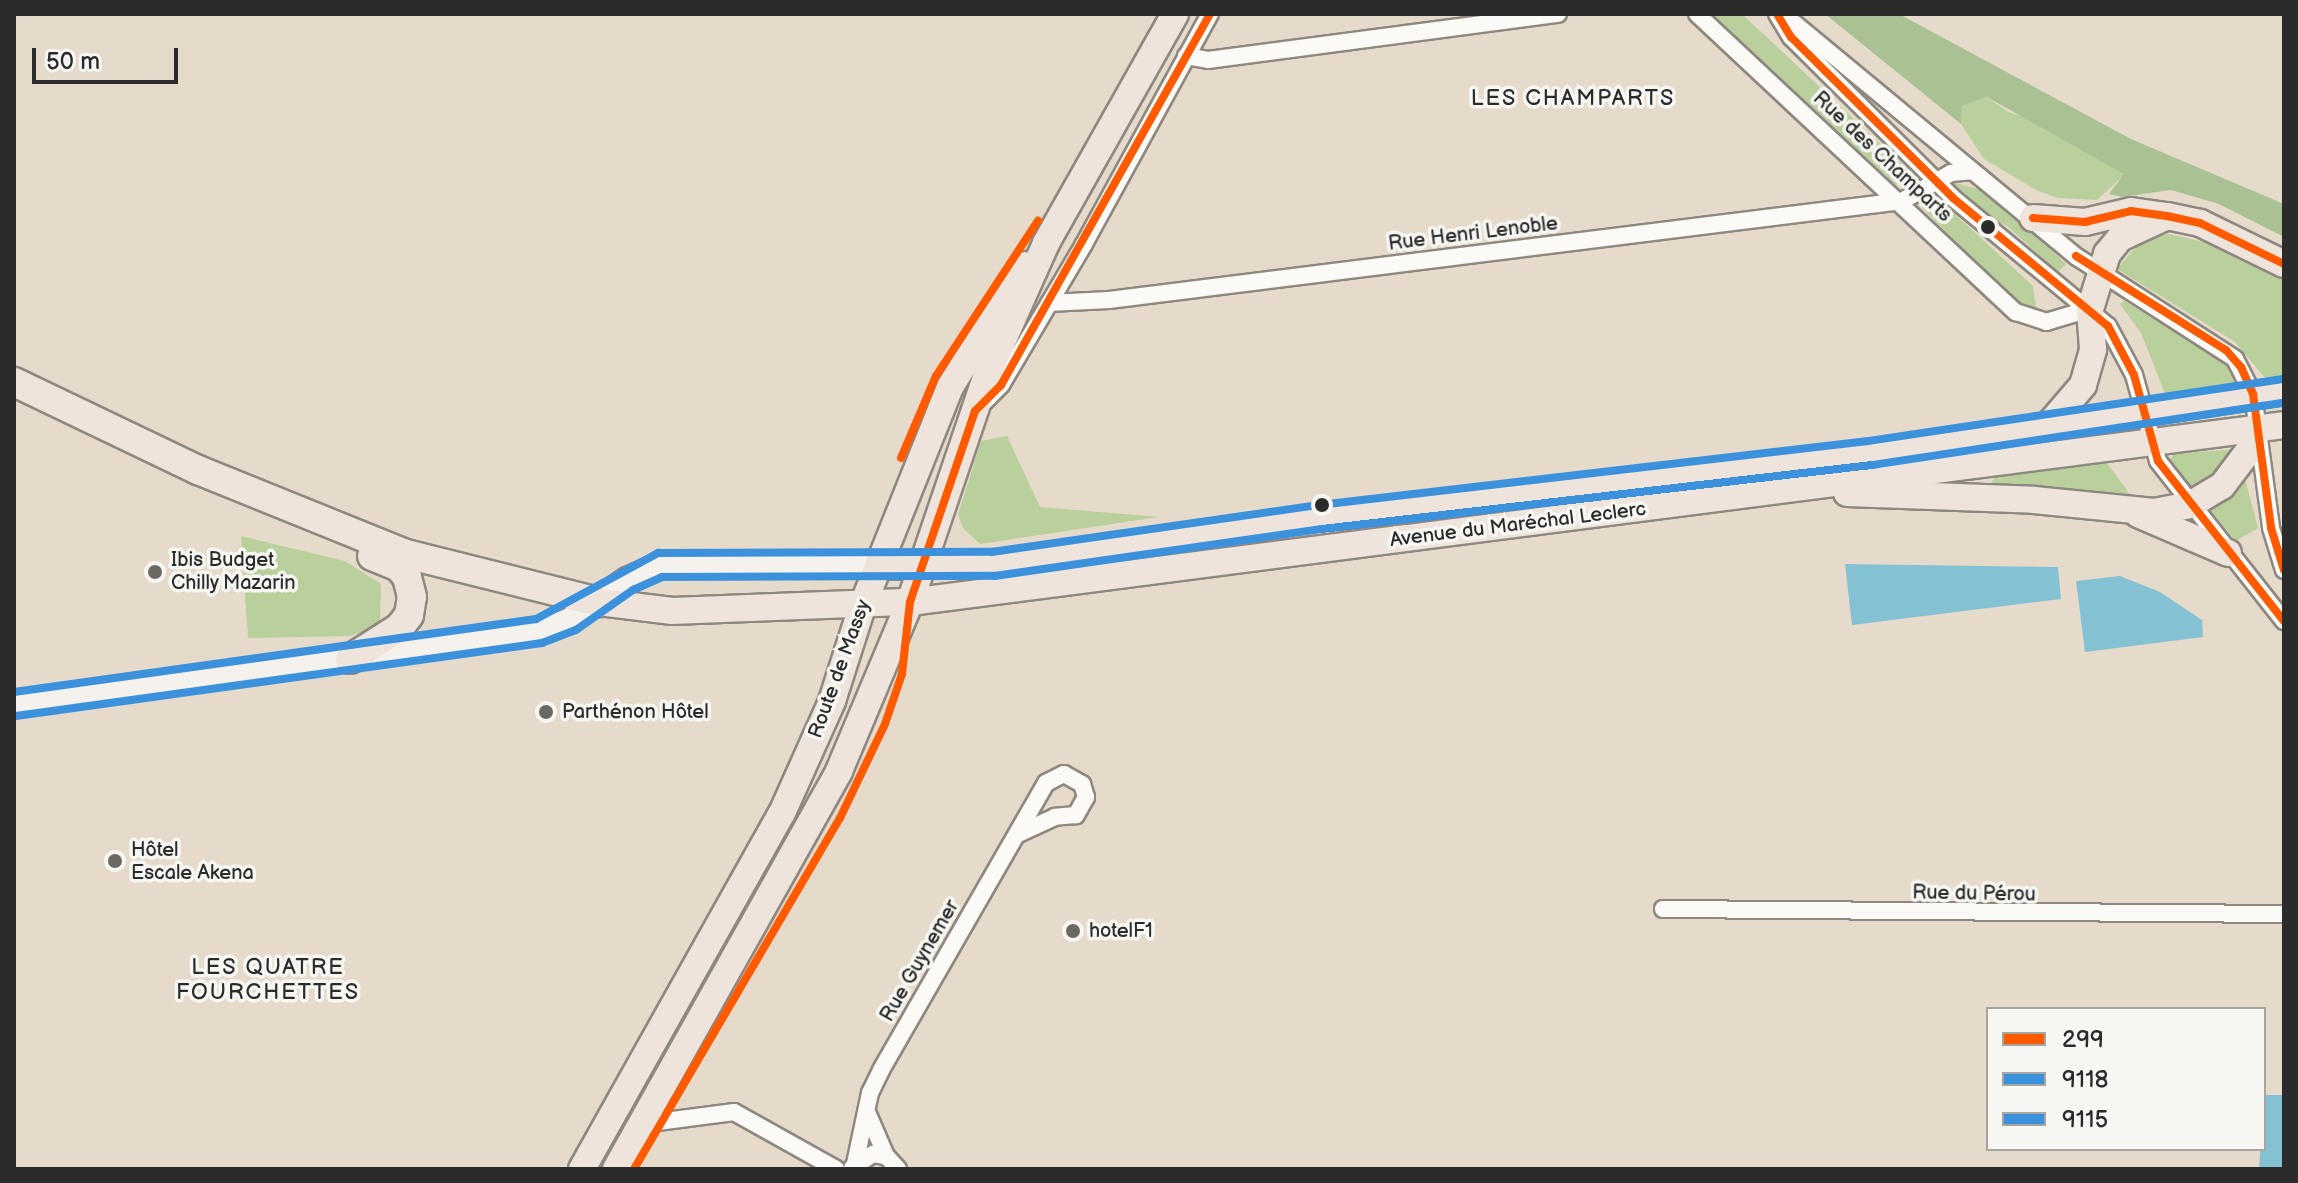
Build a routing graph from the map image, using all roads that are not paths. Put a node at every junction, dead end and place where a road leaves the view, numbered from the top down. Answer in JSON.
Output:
{"nodes":[{"id":1,"x":1175,"y":14,"type":"edge"},
{"id":2,"x":1210,"y":14,"type":"edge"},
{"id":3,"x":1558,"y":14,"type":"edge"},
{"id":4,"x":1697,"y":14,"type":"edge"},
{"id":5,"x":1777,"y":14,"type":"edge"},
{"id":6,"x":1783,"y":14,"type":"edge"},
{"id":7,"x":1186,"y":56,"type":"junction"},
{"id":8,"x":1972,"y":171,"type":"junction"},
{"id":9,"x":1937,"y":181,"type":"junction"},
{"id":10,"x":1902,"y":201,"type":"junction"},
{"id":11,"x":2167,"y":216,"type":"junction"},
{"id":12,"x":2033,"y":218,"type":"junction"},
{"id":13,"x":1046,"y":243,"type":"junction"},
{"id":14,"x":2284,"y":264,"type":"edge"},
{"id":15,"x":2099,"y":272,"type":"junction"},
{"id":16,"x":1049,"y":303,"type":"junction"},
{"id":17,"x":2090,"y":309,"type":"junction"},
{"id":18,"x":14,"y":382,"type":"edge"},
{"id":19,"x":2284,"y":391,"type":"edge"},
{"id":20,"x":2253,"y":394,"type":"junction"},
{"id":21,"x":2144,"y":410,"type":"junction"},
{"id":22,"x":975,"y":411,"type":"junction"},
{"id":23,"x":2284,"y":425,"type":"edge"},
{"id":24,"x":2048,"y":426,"type":"junction"},
{"id":25,"x":2255,"y":428,"type":"junction"},
{"id":26,"x":2150,"y":442,"type":"junction"},
{"id":27,"x":1815,"y":488,"type":"junction"},
{"id":28,"x":2190,"y":505,"type":"junction"},
{"id":29,"x":2138,"y":514,"type":"junction"},
{"id":30,"x":353,"y":534,"type":"junction"},
{"id":31,"x":2228,"y":553,"type":"junction"},
{"id":32,"x":921,"y":565,"type":"junction"},
{"id":33,"x":878,"y":566,"type":"junction"},
{"id":34,"x":2284,"y":570,"type":"edge"},
{"id":35,"x":599,"y":602,"type":"junction"},
{"id":36,"x":910,"y":602,"type":"junction"},
{"id":37,"x":862,"y":607,"type":"junction"},
{"id":38,"x":2284,"y":621,"type":"edge"},
{"id":39,"x":350,"y":659,"type":"junction"},
{"id":40,"x":14,"y":704,"type":"edge"},
{"id":41,"x":1043,"y":788,"type":"junction"},
{"id":42,"x":1055,"y":817,"type":"junction"},
{"id":43,"x":1018,"y":834,"type":"junction"},
{"id":44,"x":1663,"y":909,"type":"dead end"},
{"id":45,"x":2284,"y":914,"type":"edge"},
{"id":46,"x":867,"y":1112,"type":"junction"},
{"id":47,"x":642,"y":1124,"type":"junction"},
{"id":48,"x":886,"y":1156,"type":"junction"},
{"id":49,"x":853,"y":1166,"type":"edge"},
{"id":50,"x":582,"y":1169,"type":"edge"},
{"id":51,"x":616,"y":1169,"type":"edge"},
{"id":52,"x":836,"y":1169,"type":"edge"},
{"id":53,"x":898,"y":1169,"type":"edge"}],
"edges":[{"from":1,"to":13,"type":"main road"},
{"from":2,"to":7,"type":"street","name":"Route de Massy"},
{"from":3,"to":7,"type":"street"},
{"from":4,"to":10,"type":"street","name":"Rue des Champarts"},
{"from":5,"to":9,"type":"street","name":"Rue des Champarts"},
{"from":6,"to":8,"type":"street","name":"Rue des Champarts"},
{"from":7,"to":16,"type":"street","name":"Route de Massy"},
{"from":8,"to":9,"type":"street","name":"Rue des Champarts"},
{"from":8,"to":12,"type":"street","name":"Rue des Champarts"},
{"from":9,"to":10,"type":"street"},
{"from":9,"to":17,"type":"street","name":"Rue des Champarts"},
{"from":10,"to":16,"type":"street","name":"Rue Henri Lenoble"},
{"from":10,"to":17,"type":"street","name":"Rue des Champarts"},
{"from":11,"to":12,"type":"main road"},
{"from":11,"to":14,"type":"main road"},
{"from":11,"to":15,"type":"main road"},
{"from":12,"to":15,"type":"street","name":"Rue des Champarts"},
{"from":13,"to":22,"type":"main road","name":"Route de Massy"},
{"from":13,"to":33,"type":"main road","name":"Route de Massy"},
{"from":15,"to":17,"type":"main road"},
{"from":15,"to":20,"type":"street","name":"Rue des Champarts"},
{"from":16,"to":22,"type":"street","name":"Route de Massy"},
{"from":17,"to":21,"type":"street","name":"Rue des Champarts"},
{"from":17,"to":24,"type":"main road"},
{"from":18,"to":30,"type":"highway"},
{"from":19,"to":20,"type":"main road","name":"Avenue du Maréchal Leclerc"},
{"from":20,"to":21,"type":"main road","name":"Avenue du Maréchal Leclerc"},
{"from":20,"to":25,"type":"street"},
{"from":21,"to":24,"type":"main road","name":"Avenue du Maréchal Leclerc"},
{"from":21,"to":26,"type":"street"},
{"from":22,"to":32,"type":"main road","name":"Route de Massy"},
{"from":23,"to":25,"type":"main road","name":"Avenue du Maréchal Leclerc"},
{"from":24,"to":32,"type":"main road","name":"Avenue du Maréchal Leclerc"},
{"from":25,"to":26,"type":"main road","name":"Avenue du Maréchal Leclerc"},
{"from":25,"to":28,"type":"main road"},
{"from":25,"to":34,"type":"street"},
{"from":26,"to":27,"type":"main road","name":"Avenue du Maréchal Leclerc"},
{"from":26,"to":28,"type":"street"},
{"from":27,"to":29,"type":"main road"},
{"from":27,"to":36,"type":"main road","name":"Avenue du Maréchal Leclerc"},
{"from":28,"to":29,"type":"main road"},
{"from":28,"to":31,"type":"street"},
{"from":29,"to":31,"type":"main road"},
{"from":30,"to":35,"type":"highway"},
{"from":30,"to":39,"type":"highway"},
{"from":31,"to":38,"type":"street"},
{"from":32,"to":33,"type":"main road","name":"Avenue du Maréchal Leclerc"},
{"from":32,"to":36,"type":"main road","name":"Route de Massy"},
{"from":33,"to":35,"type":"street"},
{"from":33,"to":37,"type":"main road","name":"Route de Massy"},
{"from":35,"to":37,"type":"main road","name":"Avenue du Maréchal Leclerc"},
{"from":35,"to":39,"type":"street"},
{"from":36,"to":37,"type":"main road","name":"Avenue du Maréchal Leclerc"},
{"from":36,"to":47,"type":"main road","name":"Route de Massy"},
{"from":37,"to":50,"type":"main road","name":"Route de Massy"},
{"from":39,"to":40,"type":"street"},
{"from":41,"to":42,"type":"street"},
{"from":41,"to":42,"type":"street"},
{"from":41,"to":43,"type":"street","name":"Rue Guynemer"},
{"from":42,"to":43,"type":"street"},
{"from":43,"to":46,"type":"street","name":"Rue Guynemer"},
{"from":44,"to":45,"type":"street","name":"Rue du Pérou"},
{"from":46,"to":48,"type":"street"},
{"from":46,"to":49,"type":"street","name":"Rue Guynemer"},
{"from":47,"to":51,"type":"main road","name":"Route de Massy"},
{"from":47,"to":52,"type":"street"},
{"from":48,"to":49,"type":"street"},
{"from":48,"to":53,"type":"street"}]}
